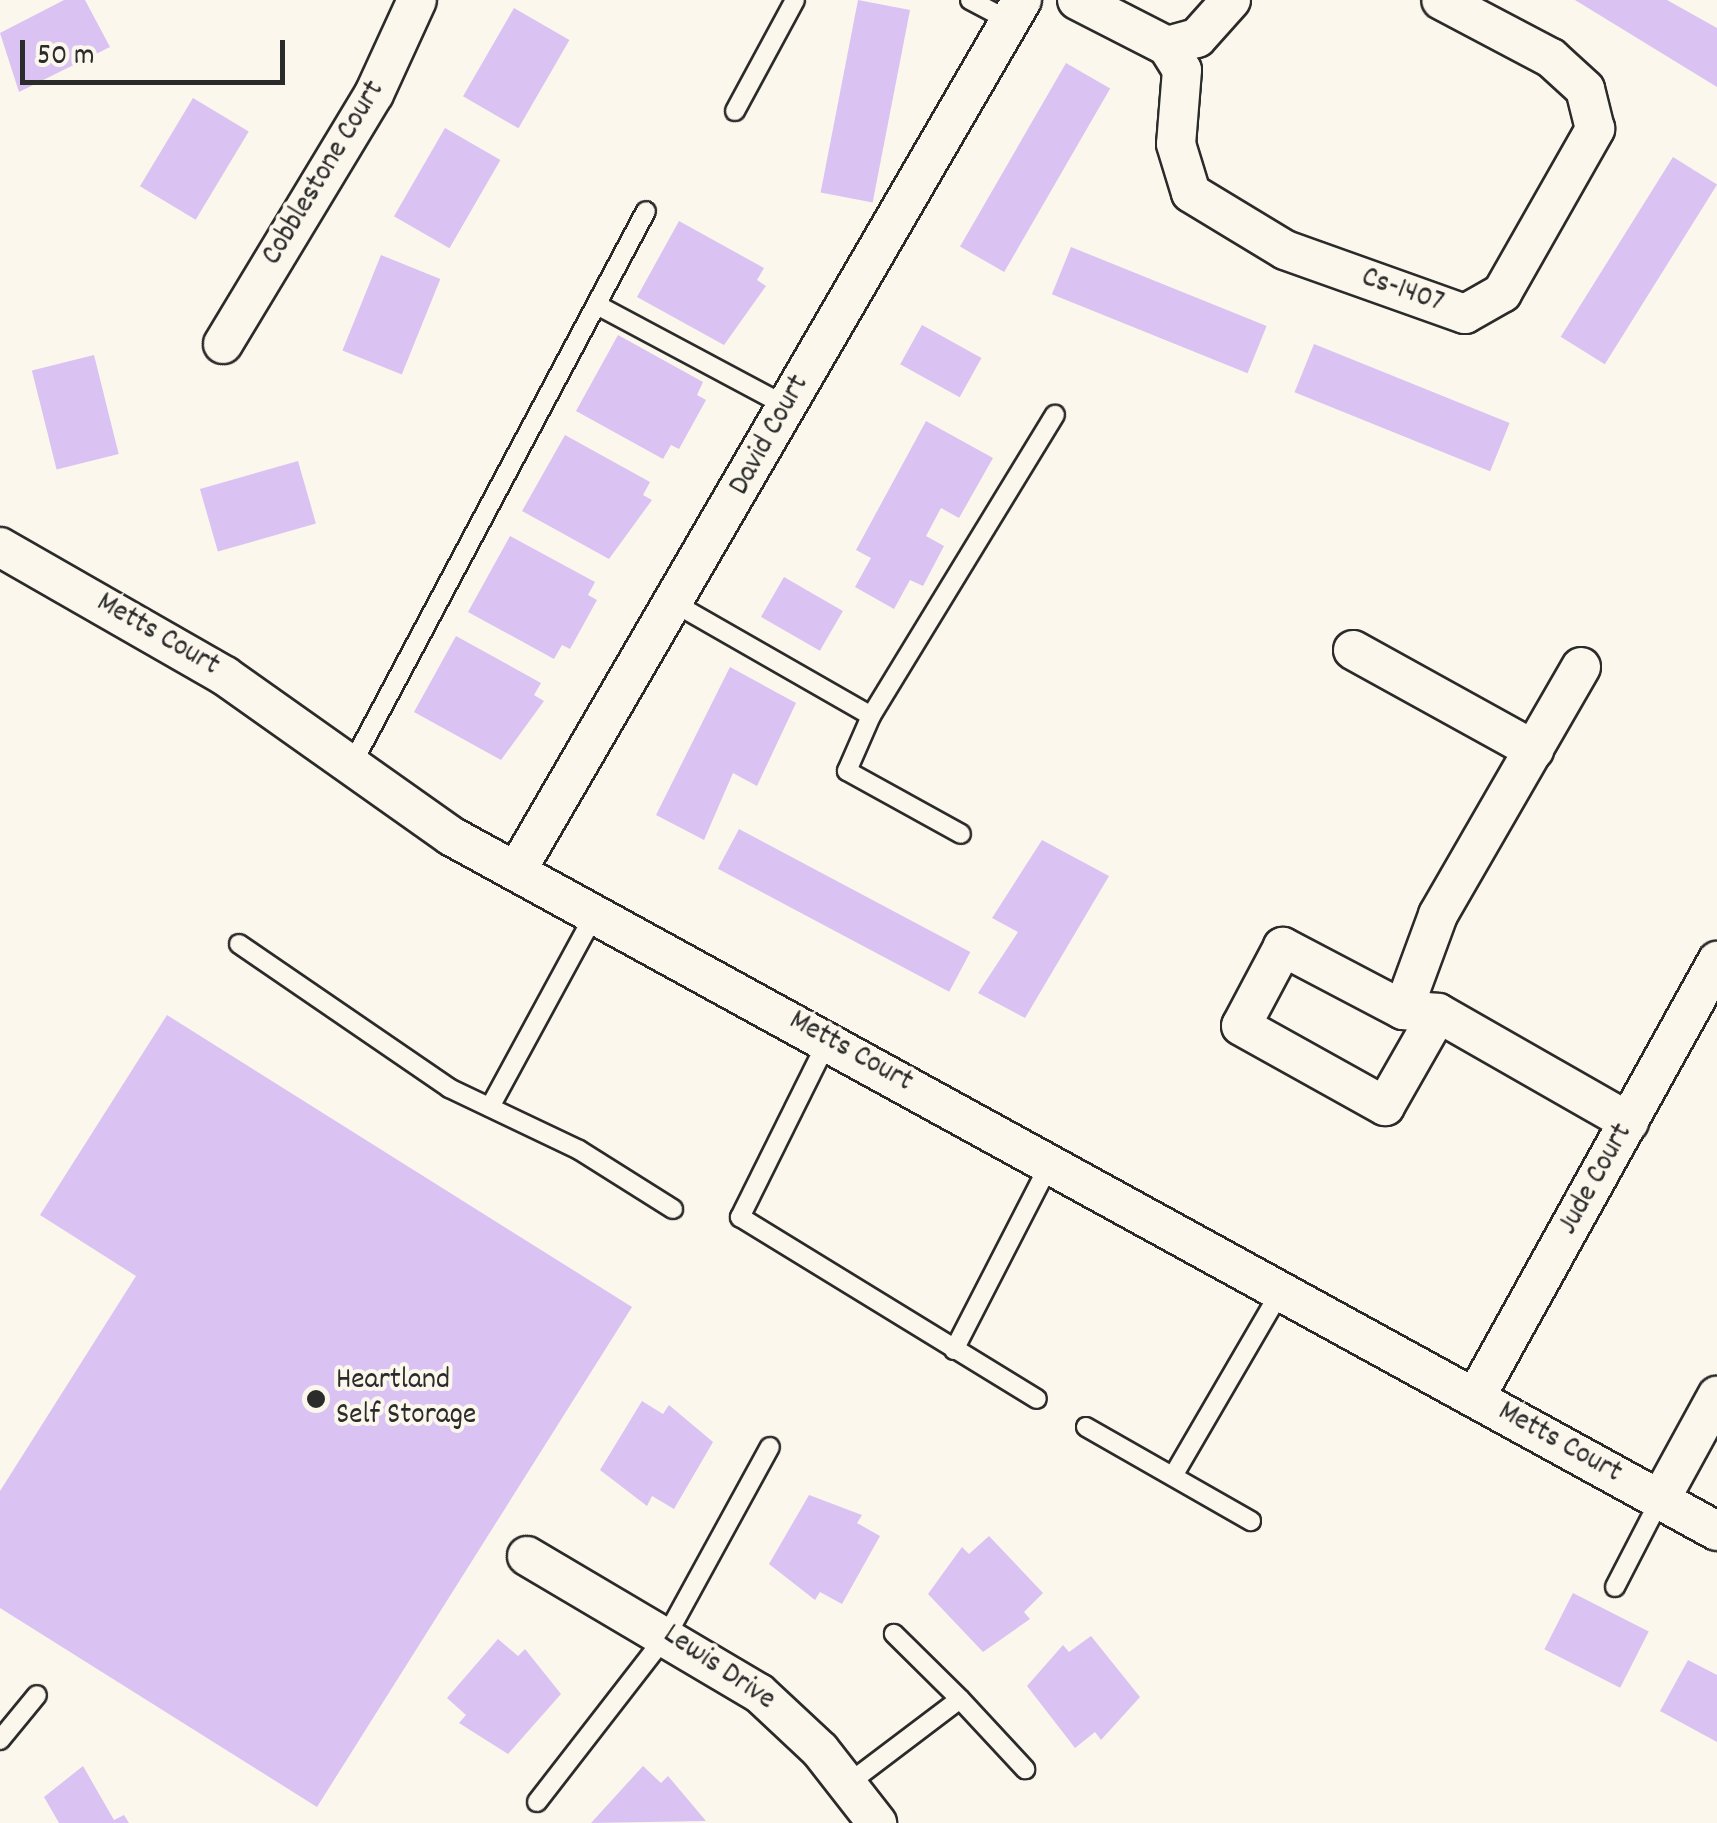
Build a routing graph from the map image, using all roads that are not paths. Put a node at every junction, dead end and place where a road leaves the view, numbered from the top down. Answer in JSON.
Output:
{"nodes":[{"id":1,"x":416,"y":0,"type":"edge"},
{"id":2,"x":795,"y":0,"type":"edge"},
{"id":3,"x":970,"y":0,"type":"edge"},
{"id":4,"x":1077,"y":0,"type":"edge"},
{"id":5,"x":1231,"y":0,"type":"edge"},
{"id":6,"x":1440,"y":0,"type":"edge"},
{"id":7,"x":1016,"y":11,"type":"edge"},
{"id":8,"x":1167,"y":46,"type":"junction"},
{"id":9,"x":735,"y":112,"type":"dead end"},
{"id":10,"x":646,"y":210,"type":"dead end"},
{"id":11,"x":597,"y":305,"type":"junction"},
{"id":12,"x":223,"y":344,"type":"dead end"},
{"id":13,"x":786,"y":406,"type":"junction"},
{"id":14,"x":1055,"y":416,"type":"dead end"},
{"id":15,"x":0,"y":547,"type":"edge"},
{"id":16,"x":674,"y":603,"type":"junction"},
{"id":17,"x":1353,"y":650,"type":"dead end"},
{"id":18,"x":1582,"y":667,"type":"dead end"},
{"id":19,"x":871,"y":716,"type":"junction"},
{"id":20,"x":1534,"y":750,"type":"junction"},
{"id":21,"x":352,"y":764,"type":"junction"},
{"id":22,"x":961,"y":834,"type":"dead end"},
{"id":23,"x":517,"y":870,"type":"junction"},
{"id":24,"x":595,"y":914,"type":"junction"},
{"id":25,"x":239,"y":944,"type":"dead end"},
{"id":26,"x":1717,"y":961,"type":"edge"},
{"id":27,"x":1420,"y":1011,"type":"junction"},
{"id":28,"x":828,"y":1040,"type":"junction"},
{"id":29,"x":490,"y":1107,"type":"junction"},
{"id":30,"x":1629,"y":1122,"type":"junction"},
{"id":31,"x":1050,"y":1164,"type":"junction"},
{"id":32,"x":673,"y":1209,"type":"dead end"},
{"id":33,"x":1280,"y":1292,"type":"junction"},
{"id":34,"x":954,"y":1350,"type":"junction"},
{"id":35,"x":1717,"y":1396,"type":"edge"},
{"id":36,"x":1475,"y":1398,"type":"junction"},
{"id":37,"x":1038,"y":1399,"type":"dead end"},
{"id":38,"x":1086,"y":1428,"type":"dead end"},
{"id":39,"x":770,"y":1447,"type":"dead end"},
{"id":40,"x":1172,"y":1476,"type":"junction"},
{"id":41,"x":1660,"y":1500,"type":"junction"},
{"id":42,"x":1252,"y":1521,"type":"dead end"},
{"id":43,"x":1717,"y":1531,"type":"edge"},
{"id":44,"x":527,"y":1556,"type":"dead end"},
{"id":45,"x":1615,"y":1587,"type":"dead end"},
{"id":46,"x":668,"y":1633,"type":"junction"},
{"id":47,"x":894,"y":1634,"type":"dead end"},
{"id":48,"x":37,"y":1695,"type":"dead end"},
{"id":49,"x":960,"y":1699,"type":"junction"},
{"id":50,"x":0,"y":1740,"type":"edge"},
{"id":51,"x":1024,"y":1769,"type":"dead end"},
{"id":52,"x":849,"y":1783,"type":"junction"},
{"id":53,"x":537,"y":1802,"type":"dead end"},
{"id":54,"x":870,"y":1821,"type":"edge"}],
"edges":[{"from":1,"to":12,"type":"street","name":"Cobblestone Court"},
{"from":2,"to":9,"type":"lane"},
{"from":3,"to":7,"type":"lane"},
{"from":4,"to":8,"type":"street"},
{"from":5,"to":8,"type":"street"},
{"from":6,"to":8,"type":"street","name":"Cs-1407"},
{"from":7,"to":13,"type":"street","name":"David Court"},
{"from":10,"to":11,"type":"lane"},
{"from":11,"to":13,"type":"lane"},
{"from":11,"to":21,"type":"lane"},
{"from":13,"to":16,"type":"street","name":"David Court"},
{"from":14,"to":19,"type":"lane"},
{"from":15,"to":21,"type":"street","name":"Metts Court"},
{"from":16,"to":19,"type":"lane"},
{"from":16,"to":23,"type":"street","name":"David Court"},
{"from":17,"to":20,"type":"street"},
{"from":18,"to":20,"type":"street"},
{"from":19,"to":22,"type":"lane"},
{"from":20,"to":27,"type":"street"},
{"from":21,"to":23,"type":"street","name":"Metts Court"},
{"from":23,"to":24,"type":"street","name":"Metts Court"},
{"from":24,"to":28,"type":"street","name":"Metts Court"},
{"from":24,"to":29,"type":"lane"},
{"from":25,"to":29,"type":"lane"},
{"from":26,"to":30,"type":"street","name":"Jude Court"},
{"from":27,"to":27,"type":"street"},
{"from":27,"to":30,"type":"street"},
{"from":28,"to":31,"type":"street","name":"Metts Court"},
{"from":28,"to":34,"type":"lane"},
{"from":29,"to":32,"type":"lane"},
{"from":30,"to":36,"type":"street","name":"Jude Court"},
{"from":31,"to":33,"type":"street","name":"Metts Court"},
{"from":31,"to":34,"type":"lane"},
{"from":33,"to":36,"type":"street","name":"Metts Court"},
{"from":33,"to":40,"type":"lane"},
{"from":34,"to":37,"type":"lane"},
{"from":35,"to":41,"type":"street"},
{"from":36,"to":41,"type":"street","name":"Metts Court"},
{"from":38,"to":40,"type":"lane"},
{"from":39,"to":46,"type":"lane"},
{"from":40,"to":42,"type":"lane"},
{"from":41,"to":43,"type":"street","name":"Metts Court"},
{"from":41,"to":45,"type":"lane"},
{"from":44,"to":46,"type":"street","name":"Lewis Drive"},
{"from":46,"to":52,"type":"street","name":"Lewis Drive"},
{"from":46,"to":53,"type":"lane"},
{"from":47,"to":49,"type":"lane"},
{"from":48,"to":50,"type":"lane"},
{"from":49,"to":51,"type":"lane"},
{"from":49,"to":52,"type":"lane"},
{"from":52,"to":54,"type":"street","name":"Lewis Drive"}]}
